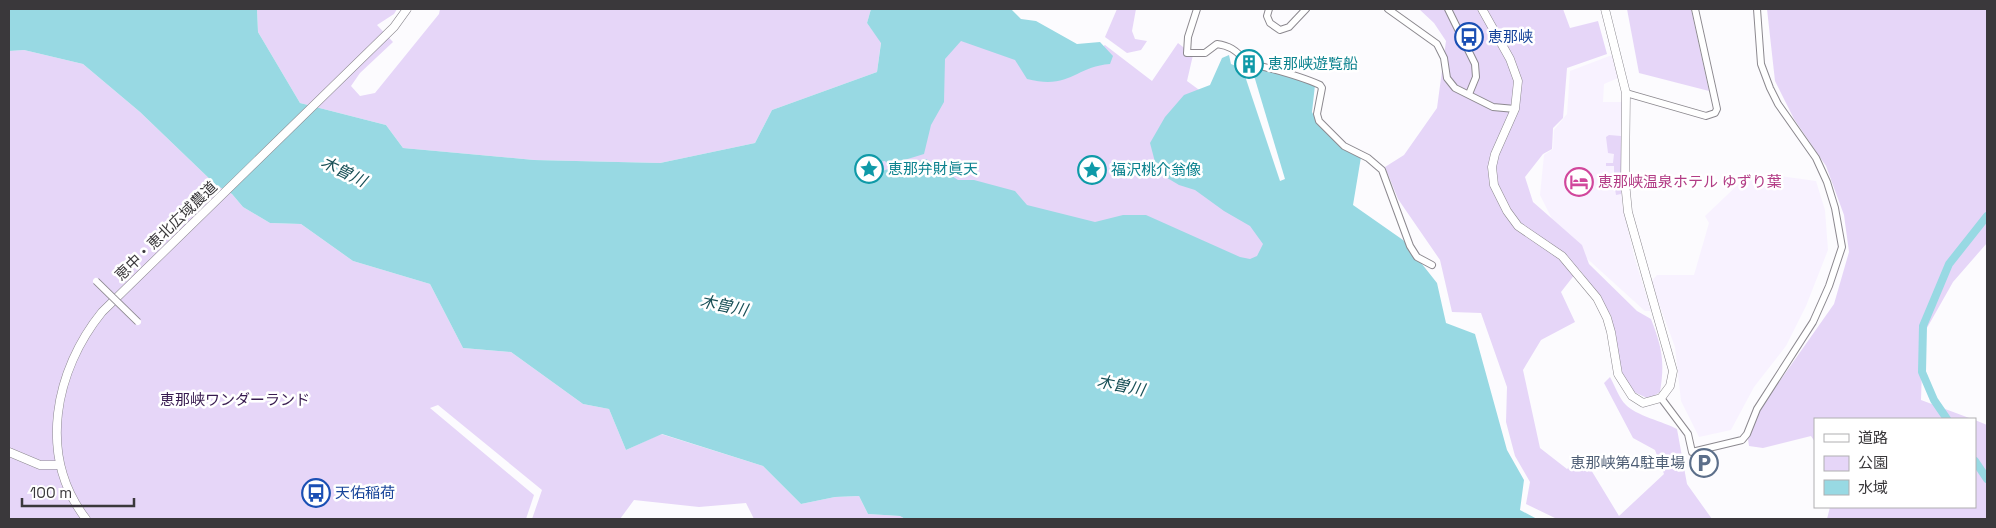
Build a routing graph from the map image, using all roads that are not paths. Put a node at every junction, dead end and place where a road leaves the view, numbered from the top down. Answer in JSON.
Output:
{"nodes":[{"id":1,"x":407,"y":9,"type":"edge"},
{"id":2,"x":1197,"y":9,"type":"edge"},
{"id":3,"x":1269,"y":9,"type":"edge"},
{"id":4,"x":1306,"y":9,"type":"edge"},
{"id":5,"x":1388,"y":9,"type":"edge"},
{"id":6,"x":1448,"y":9,"type":"edge"},
{"id":7,"x":1482,"y":9,"type":"edge"},
{"id":8,"x":1605,"y":9,"type":"edge"},
{"id":9,"x":1695,"y":9,"type":"edge"},
{"id":10,"x":1757,"y":9,"type":"edge"},
{"id":11,"x":1626,"y":93,"type":"junction"},
{"id":12,"x":1468,"y":94,"type":"junction"},
{"id":13,"x":1515,"y":109,"type":"junction"},
{"id":14,"x":1432,"y":266,"type":"dead end"},
{"id":15,"x":96,"y":281,"type":"dead end"},
{"id":16,"x":138,"y":322,"type":"dead end"},
{"id":17,"x":1661,"y":398,"type":"junction"},
{"id":18,"x":9,"y":452,"type":"edge"},
{"id":19,"x":60,"y":465,"type":"junction"},
{"id":20,"x":86,"y":519,"type":"edge"}],
"edges":[{"from":1,"to":19,"type":"street","name":"恵中・恵北広域農道"},
{"from":2,"to":14,"type":"street"},
{"from":3,"to":4,"type":"street"},
{"from":5,"to":12,"type":"street"},
{"from":6,"to":12,"type":"street"},
{"from":7,"to":13,"type":"street"},
{"from":8,"to":11,"type":"street"},
{"from":9,"to":11,"type":"street"},
{"from":10,"to":17,"type":"street"},
{"from":11,"to":17,"type":"street"},
{"from":12,"to":13,"type":"street"},
{"from":13,"to":17,"type":"street"},
{"from":15,"to":16,"type":"street","bridge":true},
{"from":18,"to":19,"type":"street"},
{"from":19,"to":20,"type":"street","name":"恵中・恵北広域農道"}]}
